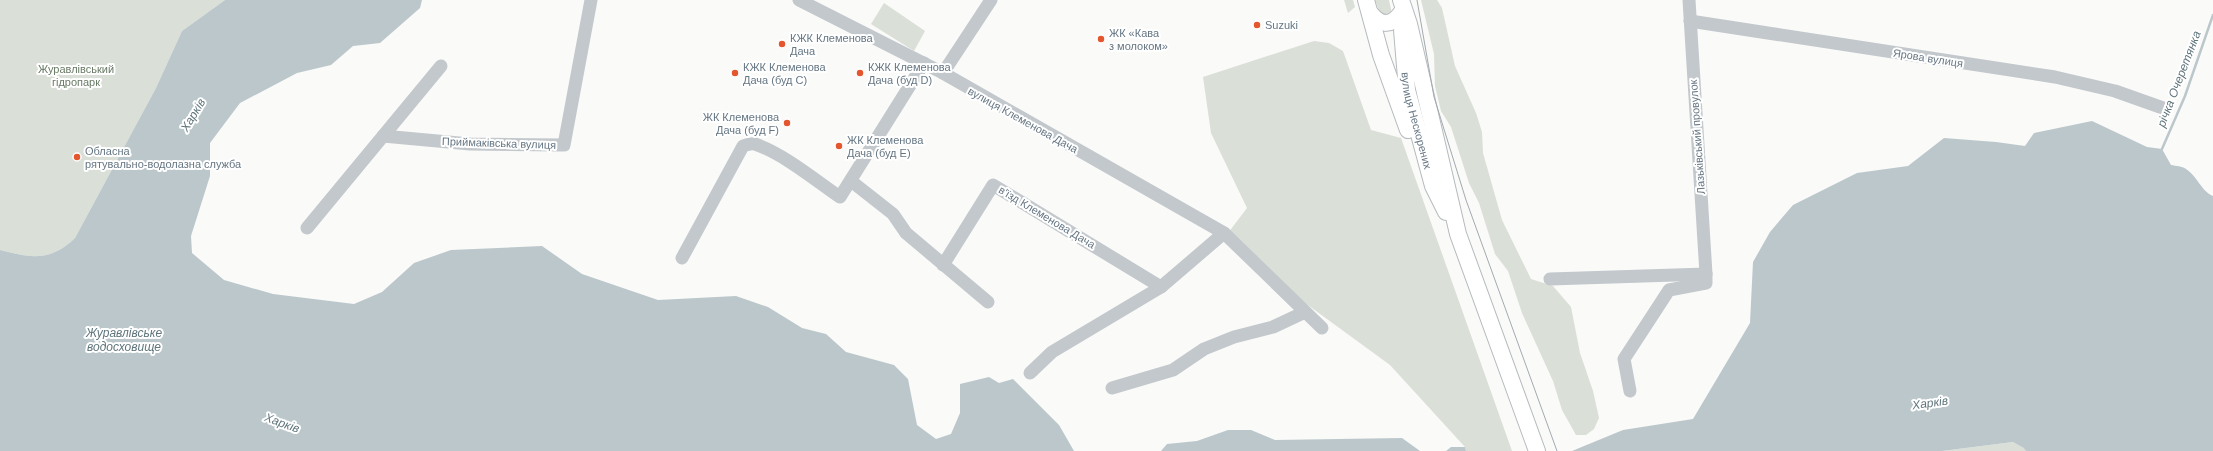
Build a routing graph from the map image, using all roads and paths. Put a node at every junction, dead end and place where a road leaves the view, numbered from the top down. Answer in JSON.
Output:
{"nodes":[{"id":1,"x":591,"y":0,"type":"edge"},
{"id":2,"x":799,"y":0,"type":"edge"},
{"id":3,"x":991,"y":0,"type":"edge"},
{"id":4,"x":1688,"y":0,"type":"edge"},
{"id":5,"x":1369,"y":7,"type":"edge"},
{"id":6,"x":1401,"y":13,"type":"junction"},
{"id":7,"x":1690,"y":21,"type":"junction"},
{"id":8,"x":924,"y":63,"type":"junction"},
{"id":9,"x":441,"y":66,"type":"dead end"},
{"id":10,"x":943,"y":73,"type":"junction"},
{"id":11,"x":1407,"y":90,"type":"junction"},
{"id":12,"x":2163,"y":108,"type":"dead end"},
{"id":13,"x":383,"y":136,"type":"junction"},
{"id":14,"x":851,"y":181,"type":"junction"},
{"id":15,"x":1439,"y":184,"type":"junction"},
{"id":16,"x":308,"y":228,"type":"dead end"},
{"id":17,"x":1224,"y":234,"type":"junction"},
{"id":18,"x":682,"y":258,"type":"dead end"},
{"id":19,"x":943,"y":265,"type":"junction"},
{"id":20,"x":1706,"y":274,"type":"junction"},
{"id":21,"x":1550,"y":279,"type":"dead end"},
{"id":22,"x":1161,"y":287,"type":"junction"},
{"id":23,"x":988,"y":302,"type":"dead end"},
{"id":24,"x":1305,"y":312,"type":"junction"},
{"id":25,"x":1322,"y":328,"type":"dead end"},
{"id":26,"x":1030,"y":373,"type":"dead end"},
{"id":27,"x":1112,"y":388,"type":"dead end"},
{"id":28,"x":1630,"y":390,"type":"dead end"},
{"id":29,"x":1537,"y":451,"type":"edge"}],
"edges":[{"from":1,"to":13,"type":"street","name":"Приймаківська вулиця"},
{"from":2,"to":8,"type":"street","name":"вулиця Клеменова Дача"},
{"from":3,"to":10,"type":"street"},
{"from":4,"to":7,"type":"street","name":"Лазьківський провулок"},
{"from":5,"to":6,"type":"main road"},
{"from":5,"to":11,"type":"main road"},
{"from":5,"to":15,"type":"main road"},
{"from":6,"to":11,"type":"main road","name":"вулиця Нескорених"},
{"from":6,"to":15,"type":"main road","name":"вулиця Нескорених"},
{"from":7,"to":12,"type":"street","name":"Ярова вулиця"},
{"from":7,"to":20,"type":"street","name":"Лазьківський провулок"},
{"from":8,"to":10,"type":"street","name":"вулиця Клеменова Дача"},
{"from":8,"to":14,"type":"street"},
{"from":9,"to":13,"type":"street"},
{"from":10,"to":17,"type":"street","name":"вулиця Клеменова Дача"},
{"from":11,"to":15,"type":"main road"},
{"from":13,"to":16,"type":"street"},
{"from":14,"to":18,"type":"street"},
{"from":14,"to":19,"type":"street"},
{"from":15,"to":29,"type":"main road","name":"вулиця Нескорених"},
{"from":17,"to":22,"type":"street"},
{"from":17,"to":24,"type":"street","name":"вулиця Клеменова Дача"},
{"from":19,"to":22,"type":"street","name":"в'їзд Клеменова Дача"},
{"from":19,"to":23,"type":"street"},
{"from":20,"to":21,"type":"street"},
{"from":20,"to":28,"type":"street"},
{"from":22,"to":26,"type":"street"},
{"from":24,"to":25,"type":"street","name":"вулиця Клеменова Дача"},
{"from":24,"to":27,"type":"street"}]}
